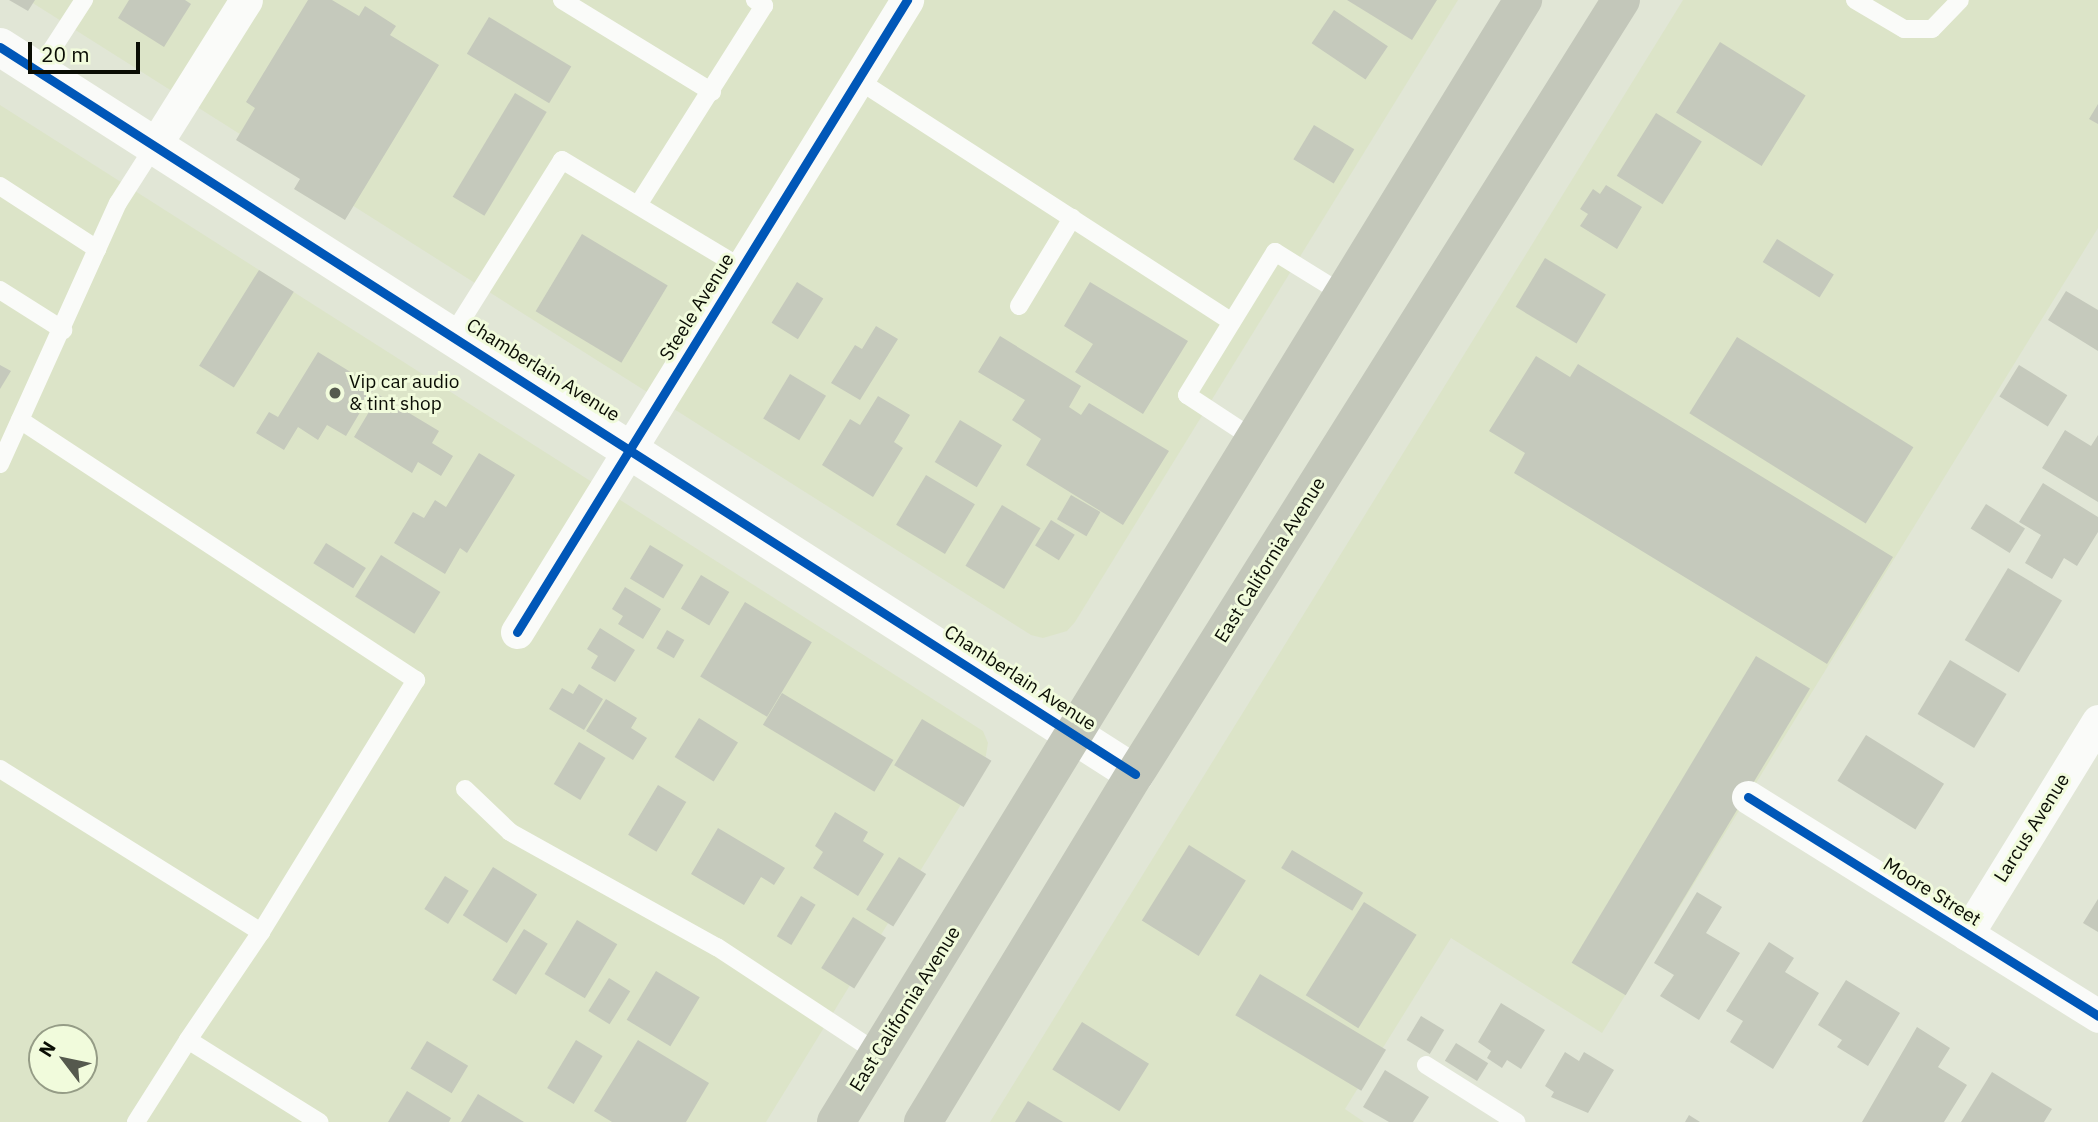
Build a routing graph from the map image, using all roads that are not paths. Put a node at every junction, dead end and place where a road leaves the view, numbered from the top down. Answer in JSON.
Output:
{"nodes":[{"id":1,"x":84,"y":0,"type":"edge"},
{"id":2,"x":246,"y":0,"type":"edge"},
{"id":3,"x":562,"y":0,"type":"edge"},
{"id":4,"x":755,"y":0,"type":"edge"},
{"id":5,"x":907,"y":0,"type":"edge"},
{"id":6,"x":1522,"y":0,"type":"edge"},
{"id":7,"x":1621,"y":0,"type":"edge"},
{"id":8,"x":1855,"y":0,"type":"edge"},
{"id":9,"x":1960,"y":0,"type":"edge"},
{"id":10,"x":0,"y":47,"type":"edge"},
{"id":11,"x":38,"y":71,"type":"junction"},
{"id":12,"x":858,"y":80,"type":"junction"},
{"id":13,"x":712,"y":92,"type":"junction"},
{"id":14,"x":155,"y":145,"type":"junction"},
{"id":15,"x":0,"y":186,"type":"edge"},
{"id":16,"x":638,"y":205,"type":"junction"},
{"id":17,"x":1072,"y":218,"type":"junction"},
{"id":18,"x":97,"y":249,"type":"junction"},
{"id":19,"x":742,"y":268,"type":"junction"},
{"id":20,"x":0,"y":290,"type":"edge"},
{"id":21,"x":1343,"y":294,"type":"junction"},
{"id":22,"x":1019,"y":306,"type":"dead end"},
{"id":23,"x":1233,"y":322,"type":"junction"},
{"id":24,"x":63,"y":330,"type":"junction"},
{"id":25,"x":453,"y":334,"type":"junction"},
{"id":26,"x":20,"y":420,"type":"junction"},
{"id":27,"x":1254,"y":439,"type":"junction"},
{"id":28,"x":631,"y":447,"type":"junction"},
{"id":29,"x":0,"y":464,"type":"edge"},
{"id":30,"x":517,"y":632,"type":"dead end"},
{"id":31,"x":2098,"y":721,"type":"edge"},
{"id":32,"x":1074,"y":734,"type":"junction"},
{"id":33,"x":0,"y":769,"type":"edge"},
{"id":34,"x":1135,"y":774,"type":"junction"},
{"id":35,"x":465,"y":789,"type":"dead end"},
{"id":36,"x":1748,"y":797,"type":"dead end"},
{"id":37,"x":261,"y":932,"type":"junction"},
{"id":38,"x":1967,"y":934,"type":"junction"},
{"id":39,"x":2098,"y":1016,"type":"edge"},
{"id":40,"x":188,"y":1041,"type":"junction"},
{"id":41,"x":878,"y":1053,"type":"junction"},
{"id":42,"x":1426,"y":1065,"type":"dead end"},
{"id":43,"x":136,"y":1122,"type":"edge"},
{"id":44,"x":319,"y":1122,"type":"edge"},
{"id":45,"x":836,"y":1122,"type":"edge"},
{"id":46,"x":923,"y":1122,"type":"edge"},
{"id":47,"x":1516,"y":1122,"type":"edge"}],
"edges":[{"from":1,"to":11,"type":"lane"},
{"from":2,"to":14,"type":"street"},
{"from":3,"to":13,"type":"lane"},
{"from":4,"to":13,"type":"lane"},
{"from":5,"to":12,"type":"street","name":"Steele Avenue"},
{"from":6,"to":21,"type":"main road","name":"East California Avenue"},
{"from":7,"to":34,"type":"main road","name":"East California Avenue"},
{"from":8,"to":9,"type":"lane"},
{"from":10,"to":11,"type":"street","name":"Chamberlain Avenue"},
{"from":11,"to":14,"type":"street","name":"Chamberlain Avenue"},
{"from":12,"to":17,"type":"lane"},
{"from":12,"to":19,"type":"street","name":"Steele Avenue"},
{"from":13,"to":16,"type":"lane"},
{"from":14,"to":18,"type":"lane"},
{"from":14,"to":25,"type":"street","name":"Chamberlain Avenue"},
{"from":15,"to":18,"type":"lane"},
{"from":16,"to":19,"type":"lane"},
{"from":16,"to":25,"type":"lane"},
{"from":17,"to":22,"type":"lane"},
{"from":17,"to":23,"type":"lane"},
{"from":18,"to":24,"type":"lane"},
{"from":19,"to":28,"type":"street","name":"Steele Avenue"},
{"from":20,"to":24,"type":"lane"},
{"from":21,"to":23,"type":"lane"},
{"from":21,"to":27,"type":"main road","name":"East California Avenue"},
{"from":23,"to":27,"type":"lane"},
{"from":24,"to":26,"type":"lane"},
{"from":25,"to":28,"type":"street","name":"Chamberlain Avenue"},
{"from":26,"to":29,"type":"lane"},
{"from":26,"to":37,"type":"lane"},
{"from":27,"to":32,"type":"main road","name":"East California Avenue"},
{"from":28,"to":30,"type":"street","name":"Steele Avenue"},
{"from":28,"to":32,"type":"street","name":"Chamberlain Avenue"},
{"from":31,"to":38,"type":"street","name":"Larcus Avenue"},
{"from":32,"to":34,"type":"street","name":"Chamberlain Avenue"},
{"from":32,"to":41,"type":"main road","name":"East California Avenue"},
{"from":33,"to":37,"type":"lane"},
{"from":34,"to":46,"type":"main road","name":"East California Avenue"},
{"from":35,"to":41,"type":"lane"},
{"from":36,"to":38,"type":"street","name":"Moore Street"},
{"from":37,"to":40,"type":"lane"},
{"from":38,"to":39,"type":"street","name":"Moore Street"},
{"from":40,"to":43,"type":"lane"},
{"from":40,"to":44,"type":"lane"},
{"from":41,"to":45,"type":"main road","name":"East California Avenue"},
{"from":42,"to":47,"type":"lane"}]}
